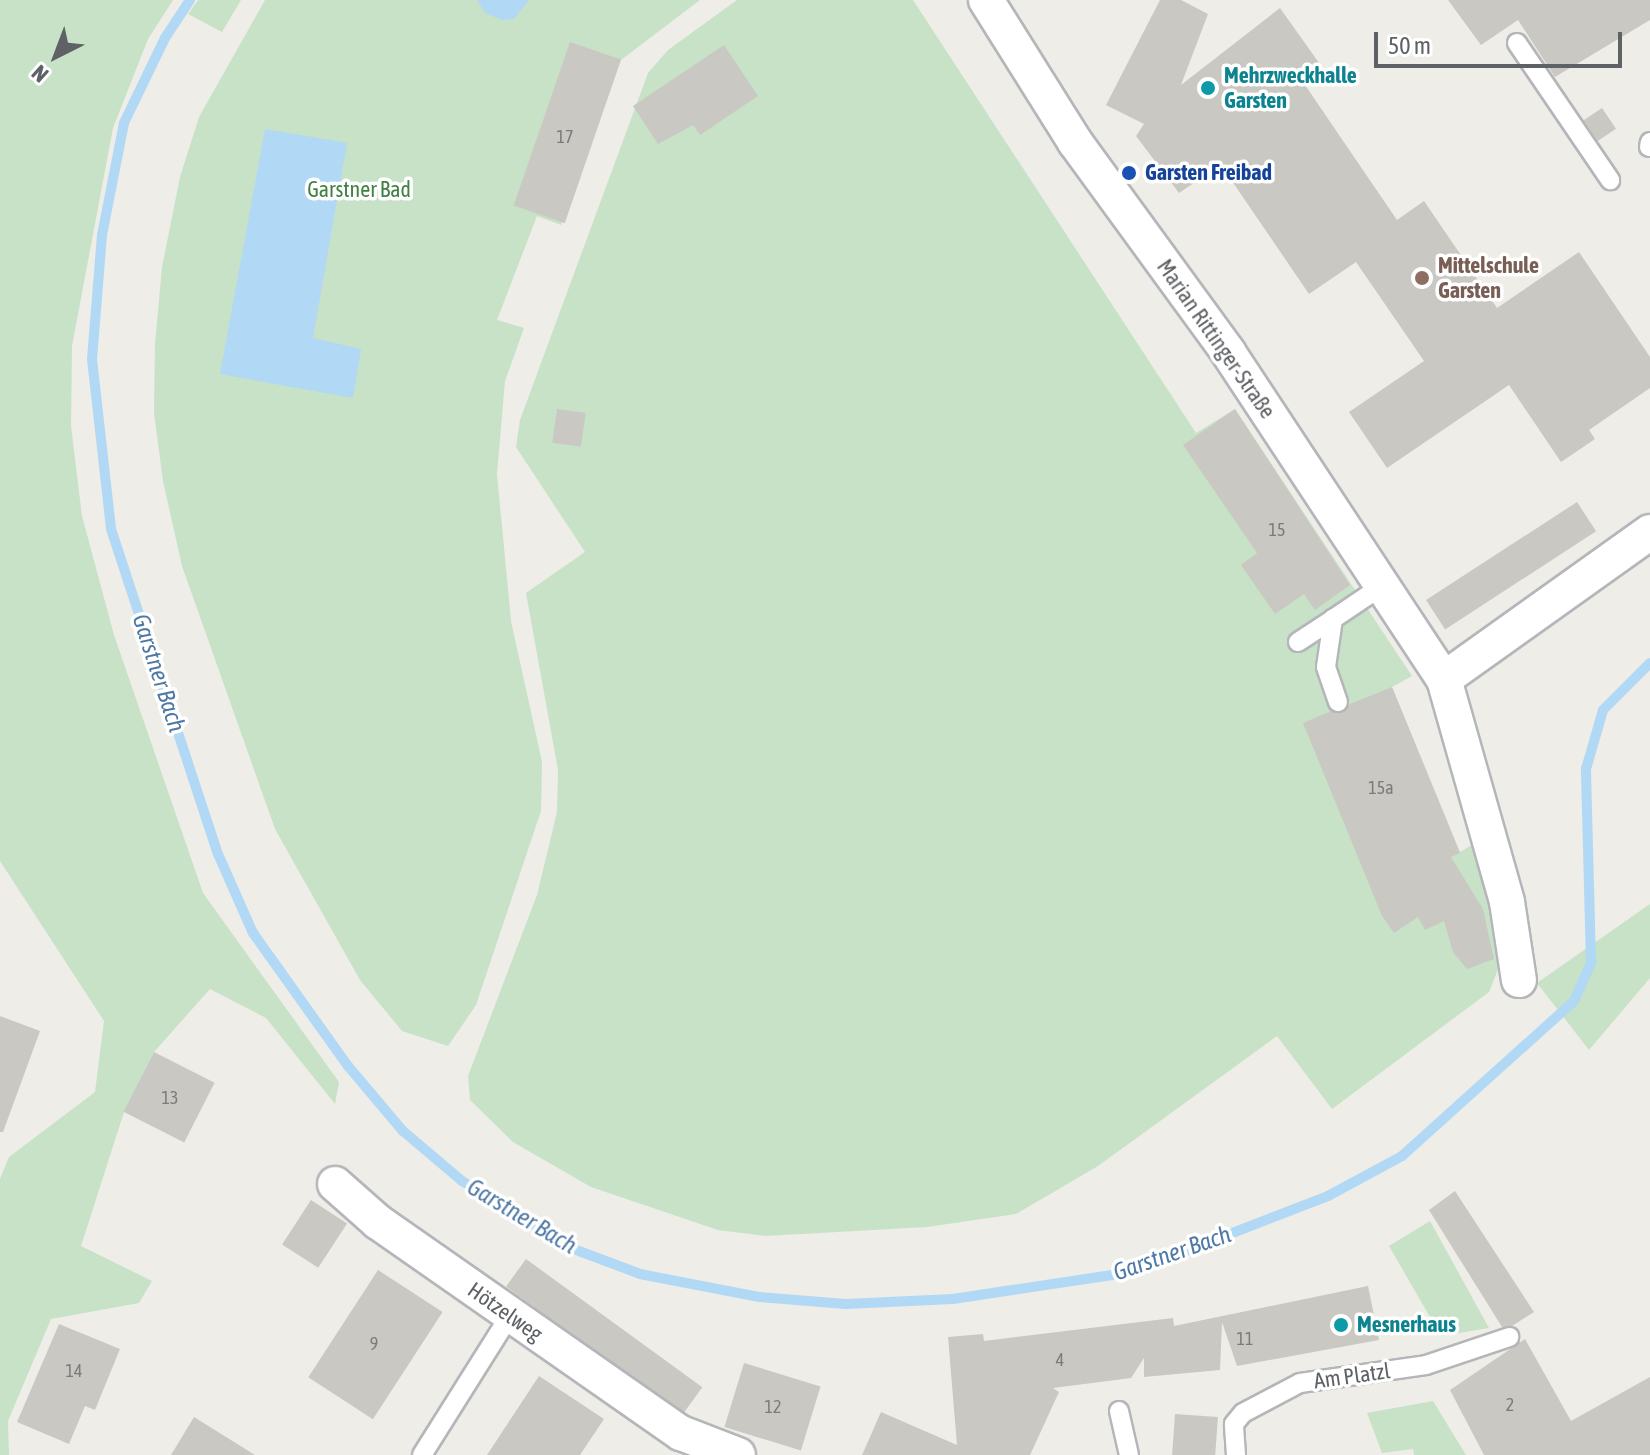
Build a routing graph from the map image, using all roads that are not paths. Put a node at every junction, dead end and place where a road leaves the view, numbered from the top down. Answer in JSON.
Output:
{"nodes":[{"id":1,"x":986,"y":0,"type":"edge"},
{"id":2,"x":1517,"y":43,"type":"dead end"},
{"id":3,"x":1610,"y":180,"type":"dead end"},
{"id":4,"x":1650,"y":532,"type":"edge"},
{"id":5,"x":1382,"y":586,"type":"junction"},
{"id":6,"x":1333,"y":619,"type":"junction"},
{"id":7,"x":1298,"y":642,"type":"dead end"},
{"id":8,"x":1444,"y":679,"type":"junction"},
{"id":9,"x":1338,"y":702,"type":"dead end"},
{"id":10,"x":1519,"y":980,"type":"dead end"},
{"id":11,"x":335,"y":1184,"type":"dead end"},
{"id":12,"x":510,"y":1315,"type":"junction"},
{"id":13,"x":1509,"y":1337,"type":"dead end"},
{"id":14,"x":1119,"y":1411,"type":"dead end"},
{"id":15,"x":674,"y":1444,"type":"edge"},
{"id":16,"x":422,"y":1455,"type":"edge"},
{"id":17,"x":738,"y":1455,"type":"edge"},
{"id":18,"x":1129,"y":1455,"type":"edge"},
{"id":19,"x":1236,"y":1455,"type":"edge"}],
"edges":[{"from":1,"to":5,"type":"street","name":"Marian Rittinger-Straße"},
{"from":2,"to":3,"type":"lane"},
{"from":4,"to":8,"type":"street"},
{"from":5,"to":6,"type":"lane"},
{"from":5,"to":8,"type":"street","name":"Marian Rittinger-Straße"},
{"from":6,"to":7,"type":"lane"},
{"from":6,"to":9,"type":"lane"},
{"from":8,"to":10,"type":"street","name":"Marian Rittinger-Straße"},
{"from":11,"to":12,"type":"street","name":"Hötzelweg"},
{"from":12,"to":15,"type":"street","name":"Hötzelweg"},
{"from":12,"to":16,"type":"lane"},
{"from":13,"to":19,"type":"lane","name":"Am Platzl"},
{"from":14,"to":18,"type":"lane"},
{"from":15,"to":17,"type":"street","name":"Hötzelweg"}]}
